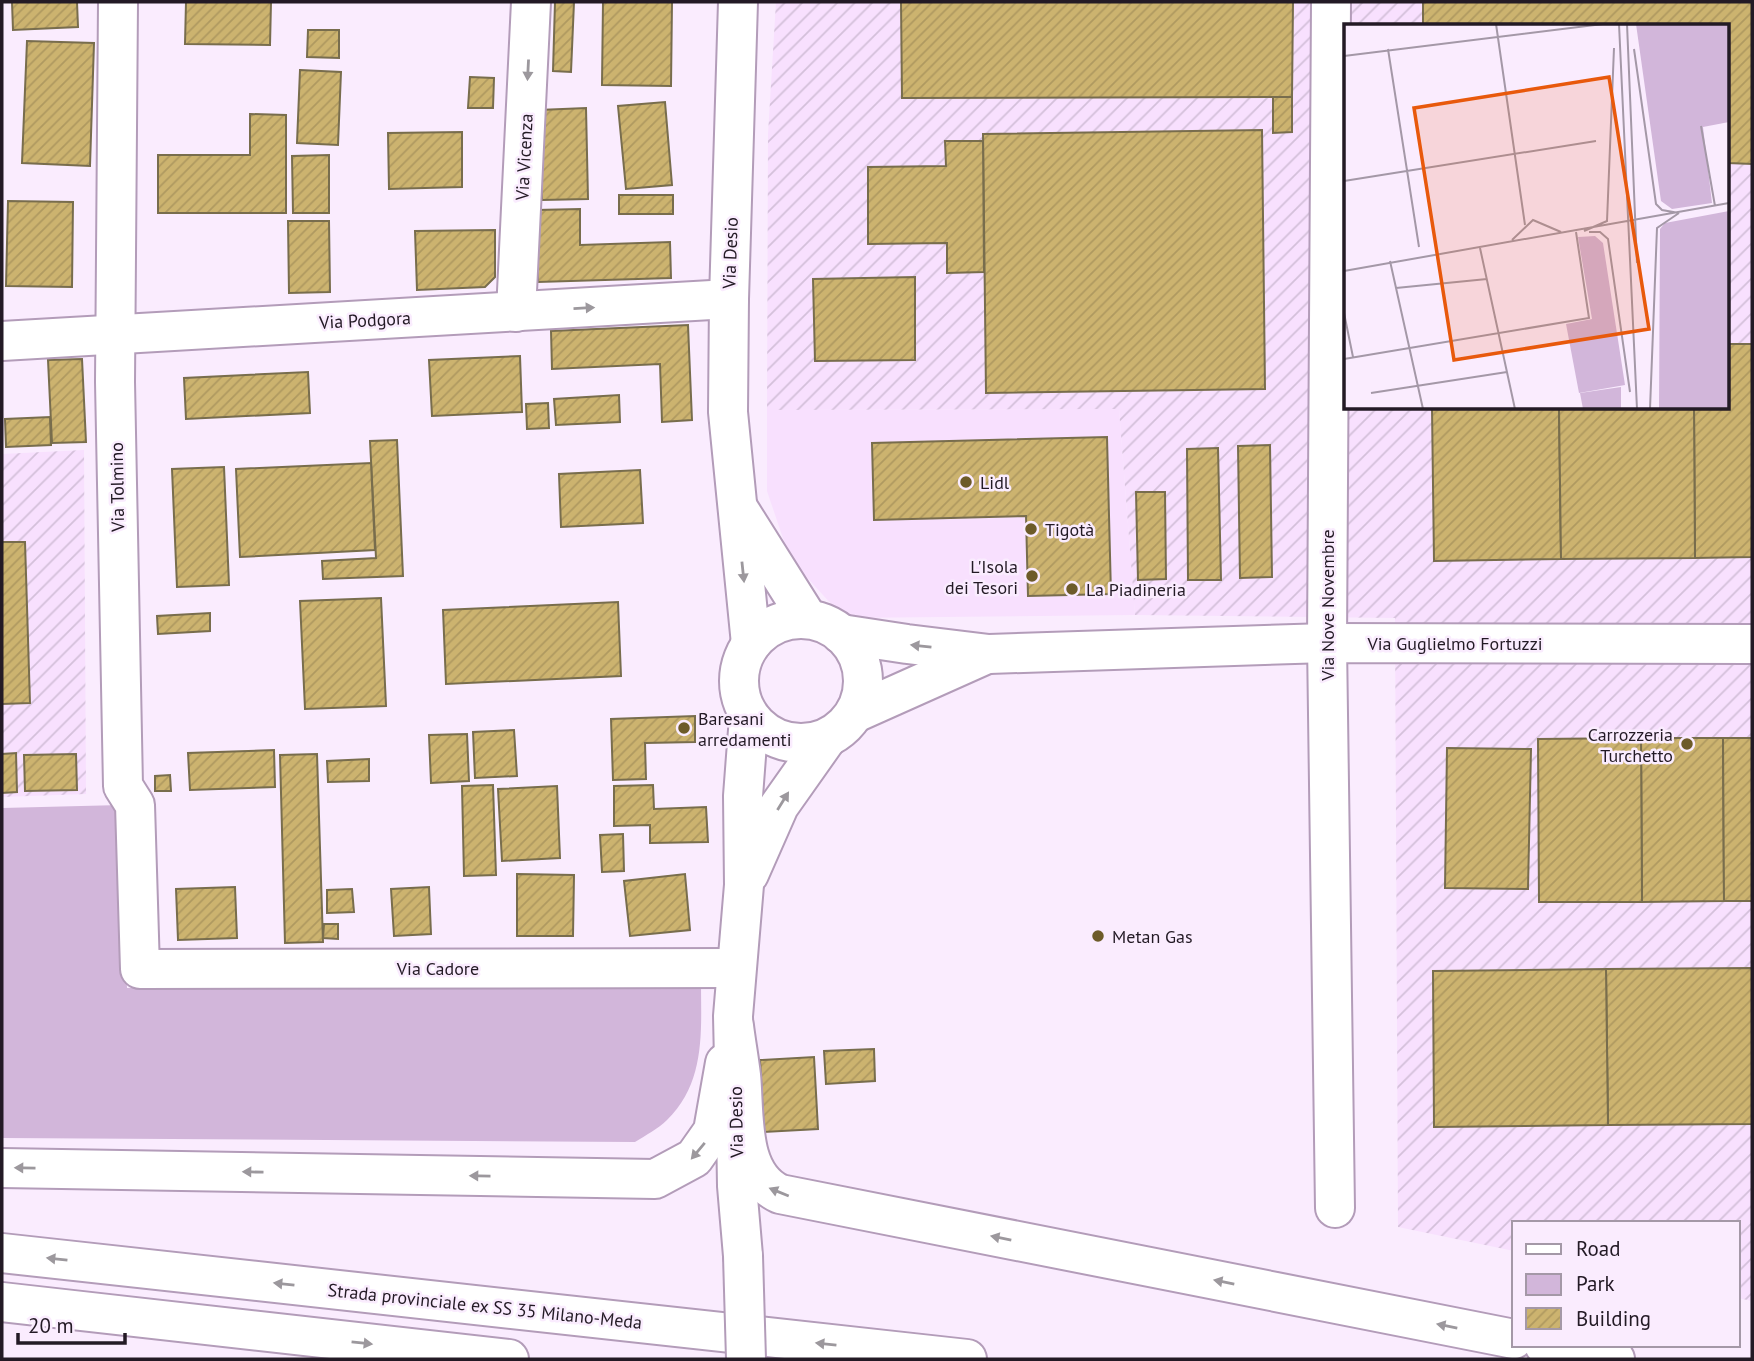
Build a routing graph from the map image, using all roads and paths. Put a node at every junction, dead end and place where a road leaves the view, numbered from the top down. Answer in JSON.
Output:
{"nodes":[{"id":1,"x":118,"y":2,"type":"edge"},
{"id":2,"x":531,"y":2,"type":"edge"},
{"id":3,"x":738,"y":2,"type":"edge"},
{"id":4,"x":1331,"y":2,"type":"edge"},
{"id":5,"x":729,"y":299,"type":"junction"},
{"id":6,"x":516,"y":312,"type":"junction"},
{"id":7,"x":115,"y":336,"type":"junction"},
{"id":8,"x":2,"y":341,"type":"edge"},
{"id":9,"x":736,"y":505,"type":"junction"},
{"id":10,"x":825,"y":626,"type":"junction"},
{"id":11,"x":1327,"y":643,"type":"junction"},
{"id":12,"x":751,"y":644,"type":"junction"},
{"id":13,"x":1752,"y":644,"type":"edge"},
{"id":14,"x":989,"y":654,"type":"junction"},
{"id":15,"x":855,"y":713,"type":"junction"},
{"id":16,"x":749,"y":717,"type":"junction"},
{"id":17,"x":827,"y":738,"type":"junction"},
{"id":18,"x":744,"y":885,"type":"junction"},
{"id":19,"x":736,"y":968,"type":"junction"},
{"id":20,"x":140,"y":969,"type":"joint"},
{"id":21,"x":733,"y":1021,"type":"junction"},
{"id":22,"x":2,"y":1168,"type":"edge"},
{"id":23,"x":1335,"y":1208,"type":"dead end"},
{"id":24,"x":2,"y":1253,"type":"edge"},
{"id":25,"x":2,"y":1302,"type":"edge"},
{"id":26,"x":1512,"y":1339,"type":"edge"},
{"id":27,"x":1554,"y":1347,"type":"edge"},
{"id":28,"x":509,"y":1359,"type":"edge"},
{"id":29,"x":746,"y":1359,"type":"edge"},
{"id":30,"x":967,"y":1359,"type":"edge"},
{"id":31,"x":1615,"y":1359,"type":"edge"}],
"edges":[{"from":1,"to":7,"type":"main road","name":"Via Tolmino"},
{"from":2,"to":6,"type":"main road","name":"Via Vicenza","one_way":true},
{"from":3,"to":5,"type":"main road","name":"Via Desio"},
{"from":4,"to":11,"type":"main road","name":"Via Nove Novembre"},
{"from":6,"to":5,"type":"main road","name":"Via Podgora","one_way":true},
{"from":5,"to":9,"type":"main road","name":"Via Desio"},
{"from":6,"to":7,"type":"main road","name":"Via Podgora"},
{"from":7,"to":8,"type":"main road","name":"Via Podgora"},
{"from":7,"to":20,"type":"main road","name":"Via Tolmino"},
{"from":9,"to":10,"type":"main road","name":"Via Desio"},
{"from":9,"to":12,"type":"main road","name":"Via Desio","one_way":true},
{"from":10,"to":12,"type":"main road"},
{"from":14,"to":10,"type":"main road","name":"Via Guglielmo Fortuzzi","one_way":true},
{"from":10,"to":15,"type":"main road"},
{"from":11,"to":13,"type":"main road","name":"Via Guglielmo Fortuzzi"},
{"from":11,"to":14,"type":"main road","name":"Via Guglielmo Fortuzzi"},
{"from":11,"to":23,"type":"main road","name":"Via Nove Novembre"},
{"from":12,"to":16,"type":"main road"},
{"from":14,"to":15,"type":"main road","name":"Via Guglielmo Fortuzzi"},
{"from":15,"to":17,"type":"main road"},
{"from":16,"to":17,"type":"main road"},
{"from":16,"to":18,"type":"main road","name":"Via Desio"},
{"from":18,"to":17,"type":"main road","name":"Via Desio","one_way":true},
{"from":18,"to":19,"type":"main road","name":"Via Desio"},
{"from":19,"to":20,"type":"main road","name":"Via Cadore"},
{"from":19,"to":21,"type":"main road","name":"Via Desio"},
{"from":21,"to":22,"type":"main road","one_way":true},
{"from":26,"to":21,"type":"main road","one_way":true},
{"from":21,"to":29,"type":"main road","name":"Via Desio","bridge":true},
{"from":30,"to":24,"type":"main road","name":"Strada provinciale ex SS 35 Milano-Meda","one_way":true},
{"from":25,"to":28,"type":"main road","one_way":true},
{"from":27,"to":31,"type":"main road"}]}
